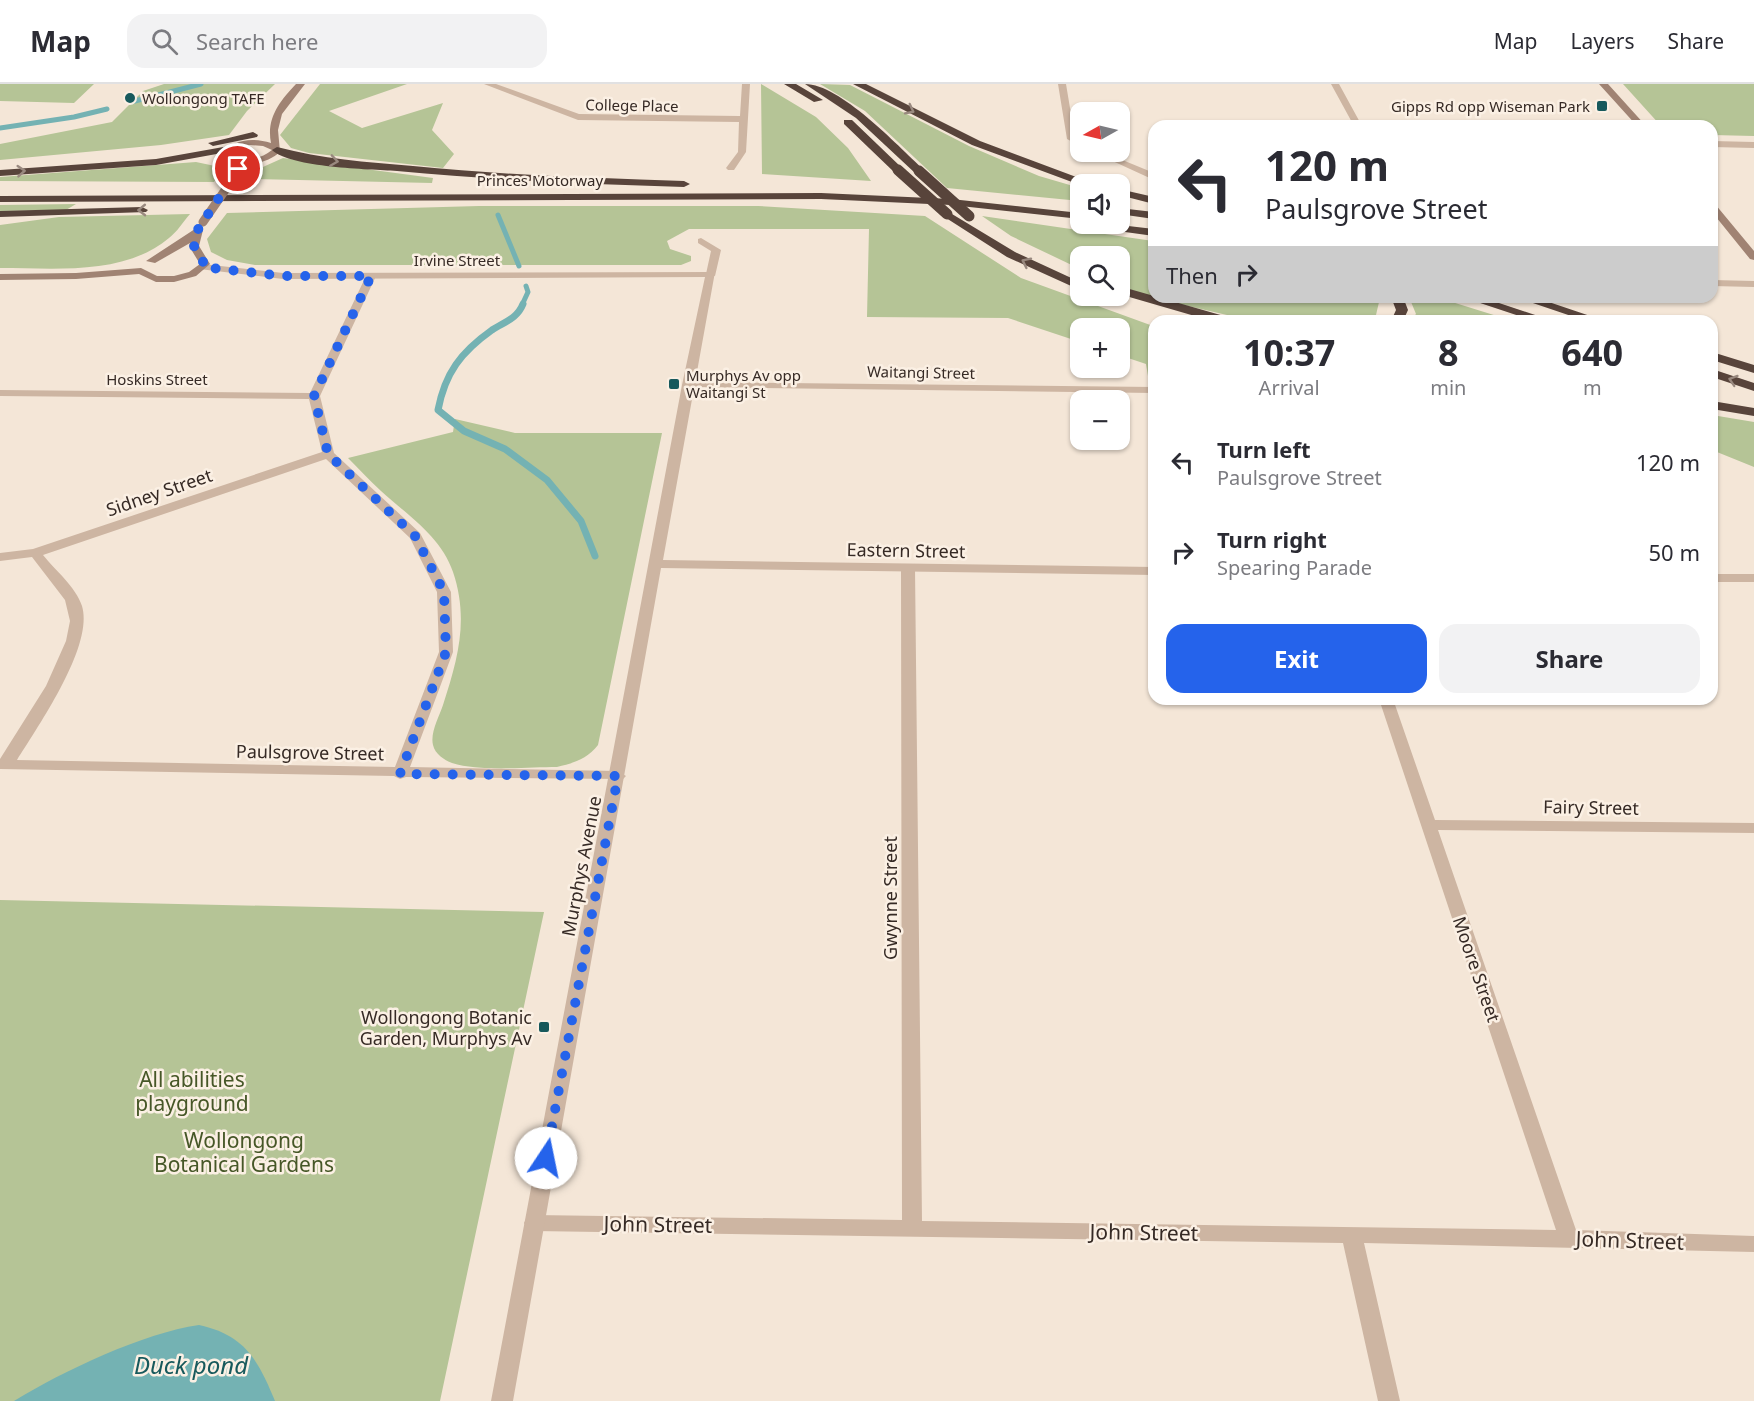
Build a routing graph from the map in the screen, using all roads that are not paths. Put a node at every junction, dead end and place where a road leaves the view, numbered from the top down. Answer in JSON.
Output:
{"nodes":[{"id":1,"x":302,"y":84,"type":"edge"},
{"id":2,"x":488,"y":84,"type":"edge"},
{"id":3,"x":746,"y":84,"type":"edge"},
{"id":4,"x":789,"y":84,"type":"edge"},
{"id":5,"x":810,"y":84,"type":"edge"},
{"id":6,"x":858,"y":84,"type":"edge"},
{"id":7,"x":1062,"y":84,"type":"edge"},
{"id":8,"x":1335,"y":84,"type":"edge"},
{"id":9,"x":1603,"y":84,"type":"edge"},
{"id":10,"x":277,"y":115,"type":"junction"},
{"id":11,"x":745,"y":119,"type":"junction"},
{"id":12,"x":1355,"y":120,"type":"edge"},
{"id":13,"x":1636,"y":120,"type":"edge"},
{"id":14,"x":1070,"y":133,"type":"edge"},
{"id":15,"x":253,"y":135,"type":"junction"},
{"id":16,"x":1718,"y":144,"type":"edge"},
{"id":17,"x":1754,"y":145,"type":"edge"},
{"id":18,"x":277,"y":149,"type":"junction"},
{"id":19,"x":230,"y":151,"type":"junction"},
{"id":20,"x":267,"y":158,"type":"junction"},
{"id":21,"x":1120,"y":162,"type":"edge"},
{"id":22,"x":731,"y":168,"type":"dead end"},
{"id":23,"x":43,"y":170,"type":"junction"},
{"id":24,"x":0,"y":173,"type":"edge"},
{"id":25,"x":237,"y":173,"type":"junction"},
{"id":26,"x":1148,"y":174,"type":"edge"},
{"id":27,"x":1070,"y":178,"type":"edge"},
{"id":28,"x":765,"y":187,"type":"junction"},
{"id":29,"x":0,"y":189,"type":"edge"},
{"id":30,"x":1130,"y":195,"type":"edge"},
{"id":31,"x":453,"y":198,"type":"junction"},
{"id":32,"x":0,"y":199,"type":"edge"},
{"id":33,"x":1148,"y":199,"type":"edge"},
{"id":34,"x":1070,"y":205,"type":"edge"},
{"id":35,"x":949,"y":208,"type":"junction"},
{"id":36,"x":65,"y":212,"type":"junction"},
{"id":37,"x":1130,"y":213,"type":"edge"},
{"id":38,"x":1718,"y":213,"type":"edge"},
{"id":39,"x":0,"y":214,"type":"edge"},
{"id":40,"x":1070,"y":215,"type":"edge"},
{"id":41,"x":1148,"y":215,"type":"edge"},
{"id":42,"x":0,"y":221,"type":"edge"},
{"id":43,"x":1070,"y":221,"type":"edge"},
{"id":44,"x":1130,"y":222,"type":"edge"},
{"id":45,"x":1148,"y":225,"type":"edge"},
{"id":46,"x":1130,"y":230,"type":"edge"},
{"id":47,"x":197,"y":231,"type":"junction"},
{"id":48,"x":1148,"y":232,"type":"edge"},
{"id":49,"x":701,"y":241,"type":"dead end"},
{"id":50,"x":1754,"y":257,"type":"edge"},
{"id":51,"x":150,"y":261,"type":"junction"},
{"id":52,"x":201,"y":262,"type":"junction"},
{"id":53,"x":1070,"y":270,"type":"edge"},
{"id":54,"x":141,"y":271,"type":"junction"},
{"id":55,"x":711,"y":274,"type":"junction"},
{"id":56,"x":0,"y":276,"type":"edge"},
{"id":57,"x":371,"y":276,"type":"junction"},
{"id":58,"x":1070,"y":282,"type":"edge"},
{"id":59,"x":1718,"y":283,"type":"edge"},
{"id":60,"x":1754,"y":284,"type":"edge"},
{"id":61,"x":1130,"y":293,"type":"edge"},
{"id":62,"x":1148,"y":298,"type":"edge"},
{"id":63,"x":1164,"y":303,"type":"edge"},
{"id":64,"x":1488,"y":303,"type":"edge"},
{"id":65,"x":1540,"y":303,"type":"edge"},
{"id":66,"x":1130,"y":304,"type":"edge"},
{"id":67,"x":1166,"y":315,"type":"edge"},
{"id":68,"x":1205,"y":315,"type":"edge"},
{"id":69,"x":1527,"y":315,"type":"edge"},
{"id":70,"x":1580,"y":315,"type":"edge"},
{"id":71,"x":1718,"y":358,"type":"edge"},
{"id":72,"x":1754,"y":369,"type":"edge"},
{"id":73,"x":1718,"y":375,"type":"edge"},
{"id":74,"x":688,"y":385,"type":"junction"},
{"id":75,"x":1754,"y":387,"type":"edge"},
{"id":76,"x":1148,"y":390,"type":"edge"},
{"id":77,"x":0,"y":393,"type":"edge"},
{"id":78,"x":314,"y":396,"type":"junction"},
{"id":79,"x":1718,"y":406,"type":"edge"},
{"id":80,"x":1754,"y":412,"type":"edge"},
{"id":81,"x":328,"y":454,"type":"junction"},
{"id":82,"x":34,"y":553,"type":"junction"},
{"id":83,"x":0,"y":557,"type":"edge"},
{"id":84,"x":657,"y":564,"type":"junction"},
{"id":85,"x":908,"y":568,"type":"junction"},
{"id":86,"x":1148,"y":571,"type":"edge"},
{"id":87,"x":1718,"y":578,"type":"edge"},
{"id":88,"x":1754,"y":579,"type":"edge"},
{"id":89,"x":1388,"y":705,"type":"edge"},
{"id":90,"x":3,"y":764,"type":"edge"},
{"id":91,"x":400,"y":774,"type":"junction"},
{"id":92,"x":618,"y":776,"type":"junction"},
{"id":93,"x":1427,"y":825,"type":"junction"},
{"id":94,"x":1754,"y":828,"type":"edge"},
{"id":95,"x":534,"y":1223,"type":"junction"},
{"id":96,"x":912,"y":1228,"type":"junction"},
{"id":97,"x":1352,"y":1236,"type":"junction"},
{"id":98,"x":1569,"y":1238,"type":"junction"},
{"id":99,"x":1754,"y":1244,"type":"edge"},
{"id":100,"x":502,"y":1401,"type":"edge"},
{"id":101,"x":1389,"y":1401,"type":"edge"}],
"edges":[{"from":1,"to":10,"type":"main road"},
{"from":2,"to":11,"type":"street","name":"College Place"},
{"from":3,"to":11,"type":"street"},
{"from":4,"to":35,"type":"highway","bridge":true},
{"from":5,"to":53,"type":"highway","bridge":true},
{"from":6,"to":27,"type":"highway","one_way":true},
{"from":7,"to":14,"type":"street"},
{"from":8,"to":12,"type":"street"},
{"from":9,"to":13,"type":"main road"},
{"from":10,"to":15,"type":"main road"},
{"from":10,"to":18,"type":"main road"},
{"from":11,"to":22,"type":"street"},
{"from":15,"to":19,"type":"main road"},
{"from":15,"to":23,"type":"highway"},
{"from":16,"to":17,"type":"street"},
{"from":18,"to":19,"type":"main road"},
{"from":18,"to":20,"type":"main road"},
{"from":18,"to":28,"type":"highway","one_way":true},
{"from":19,"to":20,"type":"main road"},
{"from":19,"to":23,"type":"highway"},
{"from":19,"to":25,"type":"main road"},
{"from":20,"to":25,"type":"main road"},
{"from":21,"to":26,"type":"street"},
{"from":24,"to":23,"type":"highway","one_way":true},
{"from":25,"to":47,"type":"main road","bridge":true},
{"from":28,"to":29,"type":"highway","name":"Princes Motorway"},
{"from":28,"to":34,"type":"highway","name":"Princes Motorway"},
{"from":30,"to":33,"type":"highway"},
{"from":31,"to":32,"type":"highway","name":"Princes Motorway"},
{"from":31,"to":35,"type":"highway","name":"Princes Motorway"},
{"from":31,"to":36,"type":"highway","one_way":true},
{"from":35,"to":40,"type":"highway","name":"Princes Motorway"},
{"from":35,"to":43,"type":"highway"},
{"from":58,"to":35,"type":"highway","one_way":true},
{"from":36,"to":39,"type":"highway"},
{"from":36,"to":42,"type":"highway"},
{"from":37,"to":41,"type":"highway"},
{"from":38,"to":50,"type":"main road"},
{"from":44,"to":45,"type":"highway"},
{"from":46,"to":48,"type":"highway"},
{"from":47,"to":51,"type":"main road"},
{"from":47,"to":52,"type":"main road"},
{"from":49,"to":55,"type":"street","name":"Murphys Avenue"},
{"from":51,"to":52,"type":"main road"},
{"from":51,"to":54,"type":"main road"},
{"from":52,"to":54,"type":"main road"},
{"from":52,"to":57,"type":"street","name":"Irvine Street"},
{"from":54,"to":56,"type":"main road"},
{"from":55,"to":57,"type":"street","name":"Irvine Street"},
{"from":55,"to":74,"type":"street","name":"Murphys Avenue"},
{"from":57,"to":78,"type":"street"},
{"from":59,"to":60,"type":"street"},
{"from":61,"to":62,"type":"highway"},
{"from":63,"to":68,"type":"highway"},
{"from":64,"to":69,"type":"highway"},
{"from":65,"to":70,"type":"highway"},
{"from":66,"to":67,"type":"highway"},
{"from":71,"to":72,"type":"highway"},
{"from":75,"to":73,"type":"highway","one_way":true},
{"from":74,"to":76,"type":"street","name":"Waitangi Street"},
{"from":74,"to":84,"type":"street","name":"Murphys Avenue"},
{"from":77,"to":78,"type":"street","name":"Hoskins Street"},
{"from":78,"to":81,"type":"street"},
{"from":79,"to":80,"type":"highway"},
{"from":81,"to":82,"type":"street","name":"Sidney Street"},
{"from":81,"to":91,"type":"street"},
{"from":82,"to":83,"type":"street","name":"Sidney Street"},
{"from":82,"to":90,"type":"street"},
{"from":84,"to":85,"type":"street","name":"Eastern Street"},
{"from":84,"to":92,"type":"street","name":"Murphys Avenue"},
{"from":85,"to":86,"type":"street","name":"Eastern Street"},
{"from":85,"to":96,"type":"street","name":"Gwynne Street"},
{"from":87,"to":88,"type":"street"},
{"from":89,"to":93,"type":"street","name":"Moore Street"},
{"from":90,"to":91,"type":"street","name":"Paulsgrove Street"},
{"from":91,"to":92,"type":"street","name":"Paulsgrove Street"},
{"from":92,"to":95,"type":"street","name":"Murphys Avenue"},
{"from":93,"to":94,"type":"street","name":"Fairy Street"},
{"from":93,"to":98,"type":"street","name":"Moore Street"},
{"from":95,"to":96,"type":"street","name":"John Street"},
{"from":95,"to":100,"type":"street","name":"Murphys Avenue"},
{"from":96,"to":97,"type":"street","name":"John Street"},
{"from":97,"to":98,"type":"street","name":"John Street"},
{"from":97,"to":101,"type":"street"},
{"from":98,"to":99,"type":"street","name":"John Street"}]}
